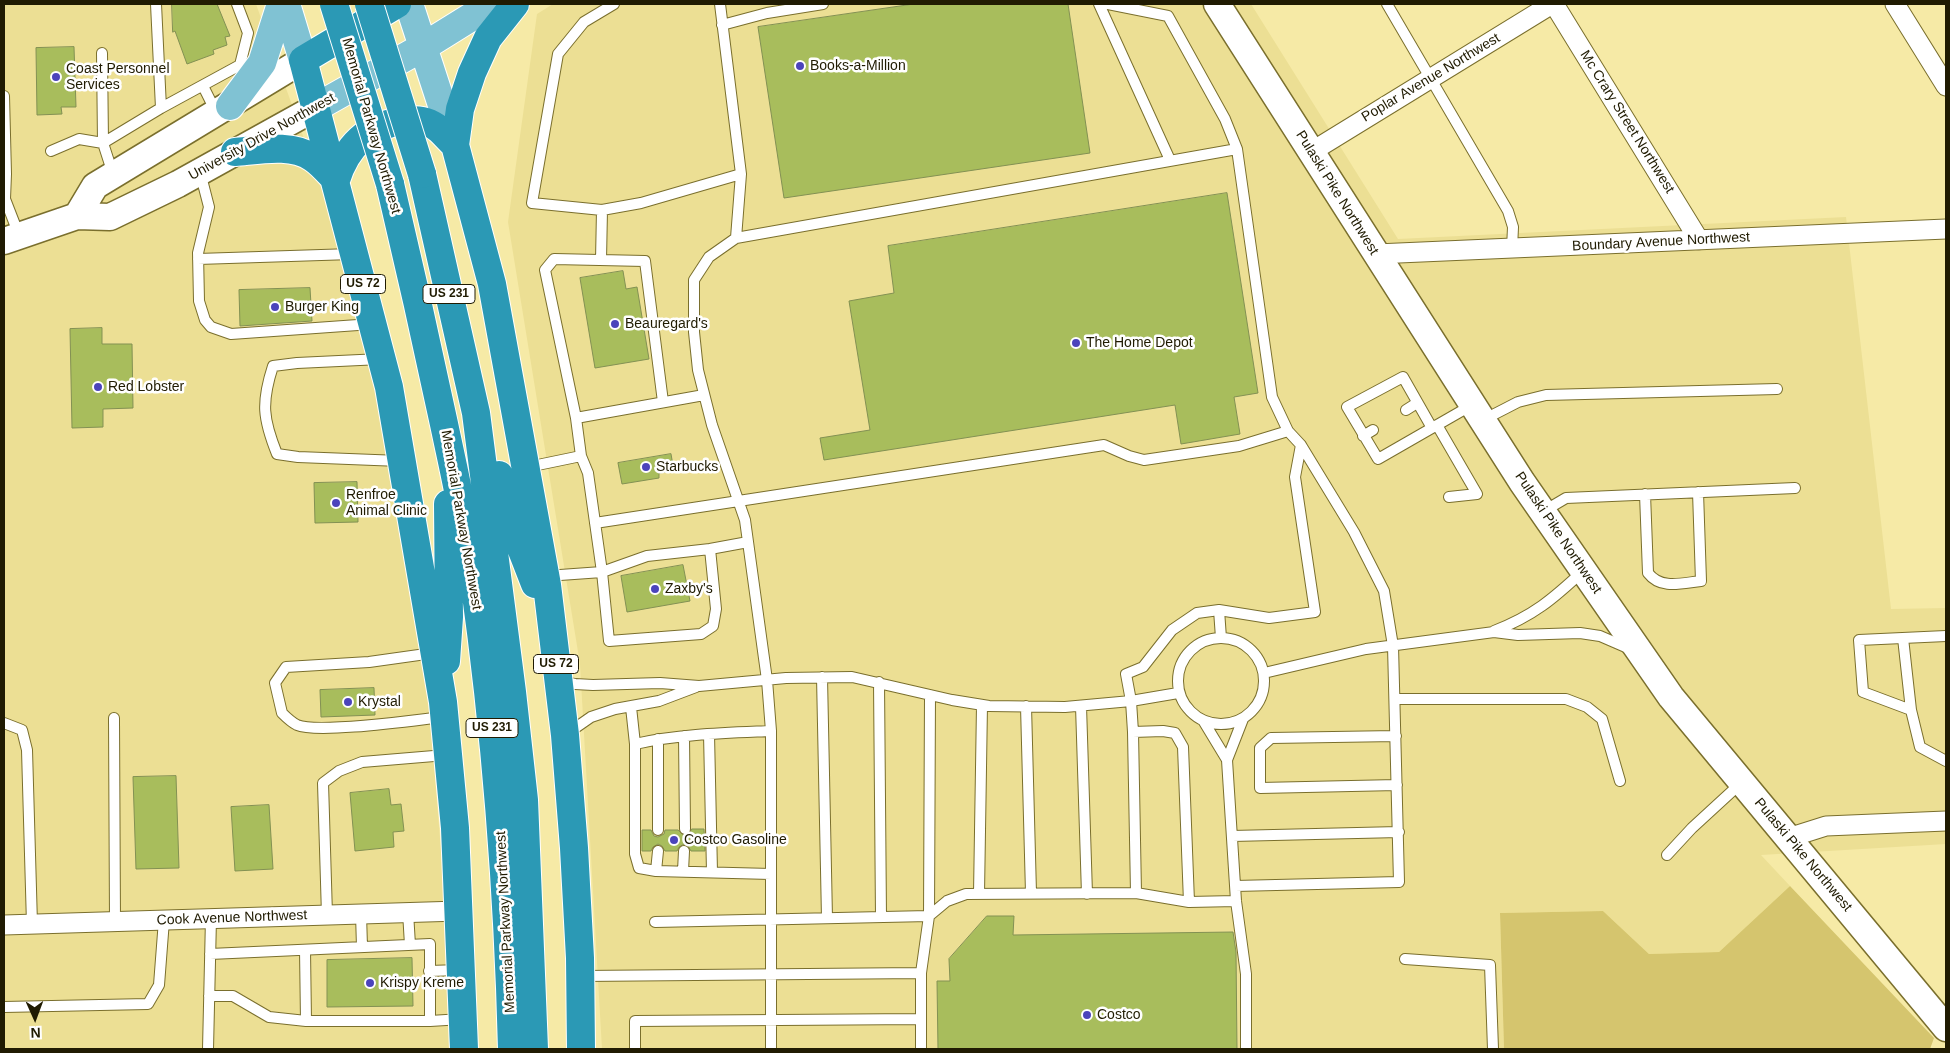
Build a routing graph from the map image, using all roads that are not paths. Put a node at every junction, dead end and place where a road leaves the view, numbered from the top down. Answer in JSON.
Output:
{"nodes":[{"id":1,"x":156,"y":4,"type":"edge"},
{"id":2,"x":237,"y":4,"type":"edge"},
{"id":3,"x":281,"y":4,"type":"edge"},
{"id":4,"x":286,"y":4,"type":"edge"},
{"id":5,"x":334,"y":4,"type":"edge"},
{"id":6,"x":369,"y":4,"type":"edge"},
{"id":7,"x":397,"y":4,"type":"edge"},
{"id":8,"x":409,"y":4,"type":"edge"},
{"id":9,"x":492,"y":4,"type":"edge"},
{"id":10,"x":515,"y":4,"type":"edge"},
{"id":11,"x":614,"y":4,"type":"edge"},
{"id":12,"x":720,"y":4,"type":"edge"},
{"id":13,"x":823,"y":4,"type":"edge"},
{"id":14,"x":1099,"y":4,"type":"edge"},
{"id":15,"x":1108,"y":4,"type":"edge"},
{"id":16,"x":1217,"y":4,"type":"edge"},
{"id":17,"x":1387,"y":4,"type":"edge"},
{"id":18,"x":1553,"y":4,"type":"edge"},
{"id":19,"x":1895,"y":4,"type":"edge"},
{"id":20,"x":722,"y":25,"type":"junction"},
{"id":21,"x":423,"y":47,"type":"junction"},
{"id":22,"x":102,"y":53,"type":"dead end"},
{"id":23,"x":303,"y":60,"type":"junction"},
{"id":24,"x":1430,"y":77,"type":"junction"},
{"id":25,"x":203,"y":86,"type":"junction"},
{"id":26,"x":1946,"y":86,"type":"edge"},
{"id":27,"x":4,"y":96,"type":"edge"},
{"id":28,"x":161,"y":108,"type":"junction"},
{"id":29,"x":315,"y":108,"type":"junction"},
{"id":30,"x":224,"y":110,"type":"junction"},
{"id":31,"x":103,"y":142,"type":"junction"},
{"id":32,"x":455,"y":145,"type":"junction"},
{"id":33,"x":1238,"y":149,"type":"junction"},
{"id":34,"x":51,"y":151,"type":"dead end"},
{"id":35,"x":235,"y":152,"type":"junction"},
{"id":36,"x":1311,"y":152,"type":"junction"},
{"id":37,"x":1170,"y":160,"type":"junction"},
{"id":38,"x":200,"y":172,"type":"junction"},
{"id":39,"x":113,"y":174,"type":"junction"},
{"id":40,"x":741,"y":174,"type":"junction"},
{"id":41,"x":336,"y":180,"type":"junction"},
{"id":42,"x":4,"y":198,"type":"edge"},
{"id":43,"x":602,"y":210,"type":"junction"},
{"id":44,"x":77,"y":216,"type":"junction"},
{"id":45,"x":1946,"y":229,"type":"edge"},
{"id":46,"x":736,"y":238,"type":"junction"},
{"id":47,"x":12,"y":239,"type":"edge"},
{"id":48,"x":1699,"y":240,"type":"junction"},
{"id":49,"x":1512,"y":248,"type":"junction"},
{"id":50,"x":355,"y":254,"type":"junction"},
{"id":51,"x":1376,"y":254,"type":"junction"},
{"id":52,"x":198,"y":259,"type":"junction"},
{"id":53,"x":601,"y":260,"type":"junction"},
{"id":54,"x":373,"y":324,"type":"junction"},
{"id":55,"x":382,"y":359,"type":"junction"},
{"id":56,"x":1777,"y":389,"type":"dead end"},
{"id":57,"x":704,"y":394,"type":"junction"},
{"id":58,"x":664,"y":402,"type":"junction"},
{"id":59,"x":1417,"y":403,"type":"junction"},
{"id":60,"x":1406,"y":410,"type":"dead end"},
{"id":61,"x":441,"y":411,"type":"junction"},
{"id":62,"x":476,"y":413,"type":"junction"},
{"id":63,"x":1478,"y":413,"type":"junction"},
{"id":64,"x":576,"y":418,"type":"junction"},
{"id":65,"x":1435,"y":427,"type":"junction"},
{"id":66,"x":1288,"y":430,"type":"junction"},
{"id":67,"x":1373,"y":430,"type":"dead end"},
{"id":68,"x":1363,"y":436,"type":"junction"},
{"id":69,"x":1301,"y":446,"type":"junction"},
{"id":70,"x":581,"y":456,"type":"junction"},
{"id":71,"x":404,"y":461,"type":"junction"},
{"id":72,"x":527,"y":467,"type":"junction"},
{"id":73,"x":1795,"y":488,"type":"dead end"},
{"id":74,"x":1698,"y":492,"type":"junction"},
{"id":75,"x":1645,"y":494,"type":"junction"},
{"id":76,"x":1449,"y":497,"type":"dead end"},
{"id":77,"x":738,"y":502,"type":"junction"},
{"id":78,"x":1543,"y":512,"type":"junction"},
{"id":79,"x":595,"y":523,"type":"junction"},
{"id":80,"x":748,"y":542,"type":"junction"},
{"id":81,"x":710,"y":549,"type":"junction"},
{"id":82,"x":1583,"y":571,"type":"junction"},
{"id":83,"x":602,"y":572,"type":"junction"},
{"id":84,"x":545,"y":576,"type":"junction"},
{"id":85,"x":1220,"y":610,"type":"junction"},
{"id":86,"x":552,"y":626,"type":"junction"},
{"id":87,"x":1494,"y":632,"type":"junction"},
{"id":88,"x":1946,"y":636,"type":"edge"},
{"id":89,"x":1221,"y":638,"type":"junction"},
{"id":90,"x":1903,"y":638,"type":"junction"},
{"id":91,"x":1393,"y":646,"type":"junction"},
{"id":92,"x":434,"y":653,"type":"junction"},
{"id":93,"x":1641,"y":654,"type":"junction"},
{"id":94,"x":1264,"y":673,"type":"junction"},
{"id":95,"x":822,"y":677,"type":"junction"},
{"id":96,"x":558,"y":680,"type":"junction"},
{"id":97,"x":768,"y":680,"type":"junction"},
{"id":98,"x":879,"y":682,"type":"junction"},
{"id":99,"x":699,"y":686,"type":"junction"},
{"id":100,"x":1178,"y":693,"type":"junction"},
{"id":101,"x":930,"y":695,"type":"junction"},
{"id":102,"x":1395,"y":698,"type":"junction"},
{"id":103,"x":1131,"y":701,"type":"junction"},
{"id":104,"x":982,"y":704,"type":"junction"},
{"id":105,"x":1026,"y":706,"type":"junction"},
{"id":106,"x":1081,"y":706,"type":"junction"},
{"id":107,"x":631,"y":707,"type":"junction"},
{"id":108,"x":444,"y":709,"type":"junction"},
{"id":109,"x":1911,"y":710,"type":"junction"},
{"id":110,"x":114,"y":718,"type":"dead end"},
{"id":111,"x":1243,"y":719,"type":"junction"},
{"id":112,"x":1204,"y":722,"type":"junction"},
{"id":113,"x":4,"y":724,"type":"edge"},
{"id":114,"x":771,"y":730,"type":"junction"},
{"id":115,"x":1132,"y":732,"type":"junction"},
{"id":116,"x":709,"y":734,"type":"junction"},
{"id":117,"x":565,"y":735,"type":"junction"},
{"id":118,"x":684,"y":736,"type":"junction"},
{"id":119,"x":1396,"y":736,"type":"junction"},
{"id":120,"x":658,"y":739,"type":"junction"},
{"id":121,"x":635,"y":744,"type":"junction"},
{"id":122,"x":447,"y":755,"type":"junction"},
{"id":123,"x":1227,"y":760,"type":"junction"},
{"id":124,"x":1946,"y":761,"type":"edge"},
{"id":125,"x":1620,"y":781,"type":"dead end"},
{"id":126,"x":1742,"y":782,"type":"junction"},
{"id":127,"x":1397,"y":784,"type":"junction"},
{"id":128,"x":1946,"y":821,"type":"edge"},
{"id":129,"x":685,"y":829,"type":"dead end"},
{"id":130,"x":658,"y":830,"type":"dead end"},
{"id":131,"x":1399,"y":832,"type":"junction"},
{"id":132,"x":1232,"y":836,"type":"junction"},
{"id":133,"x":1788,"y":838,"type":"junction"},
{"id":134,"x":658,"y":851,"type":"dead end"},
{"id":135,"x":684,"y":851,"type":"dead end"},
{"id":136,"x":1667,"y":855,"type":"dead end"},
{"id":137,"x":656,"y":871,"type":"junction"},
{"id":138,"x":683,"y":871,"type":"junction"},
{"id":139,"x":712,"y":872,"type":"junction"},
{"id":140,"x":771,"y":874,"type":"junction"},
{"id":141,"x":1235,"y":886,"type":"junction"},
{"id":142,"x":1031,"y":893,"type":"junction"},
{"id":143,"x":1136,"y":893,"type":"junction"},
{"id":144,"x":979,"y":894,"type":"junction"},
{"id":145,"x":1087,"y":894,"type":"junction"},
{"id":146,"x":1236,"y":901,"type":"junction"},
{"id":147,"x":1189,"y":902,"type":"junction"},
{"id":148,"x":459,"y":911,"type":"junction"},
{"id":149,"x":408,"y":912,"type":"junction"},
{"id":150,"x":361,"y":914,"type":"junction"},
{"id":151,"x":327,"y":915,"type":"junction"},
{"id":152,"x":929,"y":916,"type":"junction"},
{"id":153,"x":881,"y":917,"type":"junction"},
{"id":154,"x":211,"y":918,"type":"junction"},
{"id":155,"x":827,"y":918,"type":"junction"},
{"id":156,"x":770,"y":919,"type":"junction"},
{"id":157,"x":164,"y":920,"type":"junction"},
{"id":158,"x":115,"y":921,"type":"junction"},
{"id":159,"x":654,"y":922,"type":"dead end"},
{"id":160,"x":32,"y":924,"type":"junction"},
{"id":161,"x":4,"y":925,"type":"edge"},
{"id":162,"x":410,"y":945,"type":"junction"},
{"id":163,"x":362,"y":947,"type":"junction"},
{"id":164,"x":305,"y":950,"type":"junction"},
{"id":165,"x":210,"y":954,"type":"junction"},
{"id":166,"x":1405,"y":960,"type":"dead end"},
{"id":167,"x":461,"y":970,"type":"junction"},
{"id":168,"x":430,"y":971,"type":"junction"},
{"id":169,"x":921,"y":973,"type":"junction"},
{"id":170,"x":771,"y":974,"type":"junction"},
{"id":171,"x":581,"y":976,"type":"junction"},
{"id":172,"x":209,"y":996,"type":"junction"},
{"id":173,"x":4,"y":1007,"type":"edge"},
{"id":174,"x":306,"y":1018,"type":"junction"},
{"id":175,"x":463,"y":1019,"type":"junction"},
{"id":176,"x":771,"y":1019,"type":"junction"},
{"id":177,"x":921,"y":1019,"type":"junction"},
{"id":178,"x":424,"y":1021,"type":"junction"},
{"id":179,"x":1946,"y":1028,"type":"edge"},
{"id":180,"x":208,"y":1049,"type":"edge"},
{"id":181,"x":464,"y":1049,"type":"edge"},
{"id":182,"x":512,"y":1049,"type":"edge"},
{"id":183,"x":534,"y":1049,"type":"edge"},
{"id":184,"x":581,"y":1049,"type":"edge"},
{"id":185,"x":635,"y":1049,"type":"edge"},
{"id":186,"x":771,"y":1049,"type":"edge"},
{"id":187,"x":921,"y":1049,"type":"edge"},
{"id":188,"x":1246,"y":1049,"type":"edge"},
{"id":189,"x":1493,"y":1049,"type":"edge"}],
"edges":[{"from":1,"to":28,"type":"lane"},
{"from":2,"to":25,"type":"lane"},
{"from":3,"to":30,"type":"main road"},
{"from":4,"to":23,"type":"main road"},
{"from":5,"to":61,"type":"highway","name":"Memorial Parkway Northwest","number":"US 231","bridge":true},
{"from":6,"to":62,"type":"highway","name":"Memorial Parkway Northwest","number":"US 231","bridge":true},
{"from":7,"to":23,"type":"highway"},
{"from":8,"to":21,"type":"main road"},
{"from":9,"to":21,"type":"main road","name":"University Drive Northwest"},
{"from":10,"to":32,"type":"highway","number":"US 72"},
{"from":11,"to":43,"type":"lane"},
{"from":12,"to":20,"type":"lane"},
{"from":13,"to":20,"type":"lane"},
{"from":14,"to":37,"type":"lane"},
{"from":15,"to":33,"type":"lane"},
{"from":16,"to":36,"type":"main road","name":"Pulaski Pike Northwest"},
{"from":17,"to":24,"type":"lane"},
{"from":18,"to":24,"type":"street","name":"Poplar Avenue Northwest"},
{"from":18,"to":48,"type":"street","name":"Mc Crary Street Northwest"},
{"from":19,"to":26,"type":"street"},
{"from":20,"to":40,"type":"lane"},
{"from":21,"to":29,"type":"main road","name":"University Drive Northwest"},
{"from":21,"to":32,"type":"main road"},
{"from":22,"to":31,"type":"lane"},
{"from":23,"to":29,"type":"highway","number":"US 72"},
{"from":23,"to":30,"type":"main road"},
{"from":24,"to":36,"type":"street","name":"Poplar Avenue Northwest"},
{"from":24,"to":49,"type":"lane"},
{"from":25,"to":28,"type":"lane"},
{"from":25,"to":30,"type":"lane"},
{"from":27,"to":42,"type":"lane"},
{"from":28,"to":31,"type":"lane"},
{"from":29,"to":35,"type":"main road","name":"University Drive Northwest"},
{"from":29,"to":41,"type":"highway","number":"US 72"},
{"from":30,"to":39,"type":"main road"},
{"from":31,"to":34,"type":"lane"},
{"from":31,"to":39,"type":"lane"},
{"from":32,"to":41,"type":"highway"},
{"from":32,"to":72,"type":"highway","number":"US 72"},
{"from":33,"to":37,"type":"lane"},
{"from":33,"to":66,"type":"lane"},
{"from":35,"to":38,"type":"main road","name":"University Drive Northwest"},
{"from":35,"to":41,"type":"highway"},
{"from":36,"to":51,"type":"main road","name":"Pulaski Pike Northwest"},
{"from":37,"to":46,"type":"lane"},
{"from":38,"to":44,"type":"main road","name":"University Drive Northwest"},
{"from":38,"to":52,"type":"lane"},
{"from":39,"to":44,"type":"main road"},
{"from":40,"to":43,"type":"lane"},
{"from":40,"to":46,"type":"lane"},
{"from":41,"to":50,"type":"highway","number":"US 72"},
{"from":42,"to":47,"type":"lane"},
{"from":43,"to":53,"type":"lane"},
{"from":44,"to":47,"type":"main road","name":"University Drive Northwest"},
{"from":45,"to":48,"type":"street","name":"Boundary Avenue Northwest"},
{"from":46,"to":57,"type":"lane"},
{"from":48,"to":49,"type":"street","name":"Boundary Avenue Northwest"},
{"from":49,"to":51,"type":"street","name":"Boundary Avenue Northwest"},
{"from":50,"to":52,"type":"lane"},
{"from":50,"to":54,"type":"highway","number":"US 72"},
{"from":51,"to":63,"type":"main road","name":"Pulaski Pike Northwest"},
{"from":52,"to":54,"type":"lane"},
{"from":53,"to":58,"type":"lane"},
{"from":53,"to":64,"type":"lane"},
{"from":54,"to":55,"type":"highway","number":"US 72"},
{"from":55,"to":71,"type":"highway","number":"US 72"},
{"from":55,"to":71,"type":"lane"},
{"from":56,"to":63,"type":"lane"},
{"from":57,"to":58,"type":"lane"},
{"from":57,"to":77,"type":"lane"},
{"from":58,"to":64,"type":"lane"},
{"from":59,"to":60,"type":"lane"},
{"from":59,"to":65,"type":"lane"},
{"from":59,"to":68,"type":"lane"},
{"from":61,"to":108,"type":"highway"},
{"from":61,"to":182,"type":"highway","name":"Memorial Parkway Northwest","number":"US 231"},
{"from":62,"to":86,"type":"highway"},
{"from":62,"to":183,"type":"highway","name":"Memorial Parkway Northwest","number":"US 231"},
{"from":63,"to":65,"type":"lane"},
{"from":63,"to":78,"type":"main road","name":"Pulaski Pike Northwest"},
{"from":64,"to":70,"type":"lane"},
{"from":65,"to":68,"type":"lane"},
{"from":65,"to":76,"type":"lane"},
{"from":66,"to":69,"type":"lane"},
{"from":66,"to":77,"type":"lane"},
{"from":67,"to":68,"type":"lane"},
{"from":69,"to":85,"type":"lane"},
{"from":69,"to":91,"type":"lane"},
{"from":70,"to":72,"type":"lane"},
{"from":70,"to":79,"type":"lane"},
{"from":71,"to":92,"type":"highway","number":"US 72"},
{"from":72,"to":84,"type":"highway","number":"US 72"},
{"from":73,"to":74,"type":"lane"},
{"from":74,"to":75,"type":"lane"},
{"from":74,"to":75,"type":"lane"},
{"from":75,"to":78,"type":"lane"},
{"from":77,"to":79,"type":"lane"},
{"from":77,"to":80,"type":"lane"},
{"from":78,"to":82,"type":"main road","name":"Pulaski Pike Northwest"},
{"from":79,"to":83,"type":"lane"},
{"from":80,"to":81,"type":"lane"},
{"from":80,"to":97,"type":"lane"},
{"from":81,"to":83,"type":"lane"},
{"from":81,"to":83,"type":"lane"},
{"from":82,"to":87,"type":"lane"},
{"from":82,"to":93,"type":"main road","name":"Pulaski Pike Northwest"},
{"from":83,"to":84,"type":"lane"},
{"from":84,"to":86,"type":"highway","number":"US 72"},
{"from":85,"to":89,"type":"lane"},
{"from":85,"to":103,"type":"lane"},
{"from":86,"to":96,"type":"highway","number":"US 72"},
{"from":87,"to":91,"type":"lane"},
{"from":87,"to":93,"type":"lane"},
{"from":88,"to":90,"type":"lane"},
{"from":89,"to":94,"type":"lane"},
{"from":89,"to":100,"type":"lane"},
{"from":90,"to":109,"type":"lane"},
{"from":90,"to":109,"type":"lane"},
{"from":91,"to":94,"type":"lane"},
{"from":91,"to":102,"type":"lane"},
{"from":92,"to":108,"type":"highway","number":"US 72"},
{"from":92,"to":108,"type":"lane"},
{"from":93,"to":126,"type":"main road","name":"Pulaski Pike Northwest"},
{"from":94,"to":111,"type":"lane"},
{"from":95,"to":97,"type":"lane"},
{"from":95,"to":98,"type":"lane"},
{"from":95,"to":155,"type":"lane"},
{"from":96,"to":99,"type":"lane"},
{"from":96,"to":117,"type":"highway","number":"US 72"},
{"from":97,"to":99,"type":"lane"},
{"from":97,"to":114,"type":"lane"},
{"from":98,"to":101,"type":"lane"},
{"from":98,"to":153,"type":"lane"},
{"from":99,"to":107,"type":"lane"},
{"from":100,"to":103,"type":"lane"},
{"from":100,"to":112,"type":"lane"},
{"from":101,"to":104,"type":"lane"},
{"from":101,"to":152,"type":"lane"},
{"from":102,"to":119,"type":"lane"},
{"from":102,"to":125,"type":"lane"},
{"from":103,"to":106,"type":"lane"},
{"from":103,"to":115,"type":"lane"},
{"from":104,"to":105,"type":"lane"},
{"from":104,"to":144,"type":"lane"},
{"from":105,"to":106,"type":"lane"},
{"from":105,"to":142,"type":"lane"},
{"from":106,"to":145,"type":"lane"},
{"from":107,"to":117,"type":"lane"},
{"from":107,"to":121,"type":"lane"},
{"from":108,"to":122,"type":"highway","number":"US 72"},
{"from":109,"to":124,"type":"lane"},
{"from":110,"to":158,"type":"lane"},
{"from":111,"to":112,"type":"lane"},
{"from":111,"to":123,"type":"lane"},
{"from":112,"to":123,"type":"lane"},
{"from":113,"to":160,"type":"lane"},
{"from":114,"to":116,"type":"lane"},
{"from":114,"to":140,"type":"lane"},
{"from":115,"to":143,"type":"lane"},
{"from":115,"to":147,"type":"lane"},
{"from":116,"to":118,"type":"lane"},
{"from":116,"to":139,"type":"lane"},
{"from":117,"to":171,"type":"highway","number":"US 72"},
{"from":118,"to":120,"type":"lane"},
{"from":118,"to":129,"type":"lane"},
{"from":119,"to":127,"type":"lane"},
{"from":119,"to":127,"type":"lane"},
{"from":120,"to":121,"type":"lane"},
{"from":120,"to":130,"type":"lane"},
{"from":121,"to":137,"type":"lane"},
{"from":122,"to":148,"type":"highway","number":"US 72"},
{"from":122,"to":151,"type":"lane"},
{"from":123,"to":132,"type":"lane"},
{"from":126,"to":133,"type":"main road","name":"Pulaski Pike Northwest"},
{"from":126,"to":136,"type":"lane"},
{"from":127,"to":131,"type":"lane"},
{"from":128,"to":133,"type":"street"},
{"from":131,"to":132,"type":"lane"},
{"from":131,"to":141,"type":"lane"},
{"from":132,"to":141,"type":"lane"},
{"from":133,"to":179,"type":"main road","name":"Pulaski Pike Northwest"},
{"from":134,"to":137,"type":"lane"},
{"from":135,"to":138,"type":"lane"},
{"from":137,"to":138,"type":"lane"},
{"from":138,"to":139,"type":"lane"},
{"from":139,"to":140,"type":"lane"},
{"from":140,"to":156,"type":"lane"},
{"from":141,"to":146,"type":"lane"},
{"from":142,"to":144,"type":"lane"},
{"from":142,"to":145,"type":"lane"},
{"from":143,"to":145,"type":"lane"},
{"from":143,"to":147,"type":"lane"},
{"from":144,"to":152,"type":"lane"},
{"from":146,"to":147,"type":"lane"},
{"from":146,"to":188,"type":"lane"},
{"from":148,"to":149,"type":"street","name":"Cook Avenue Northwest"},
{"from":148,"to":167,"type":"highway","number":"US 72"},
{"from":149,"to":150,"type":"street","name":"Cook Avenue Northwest"},
{"from":149,"to":162,"type":"lane"},
{"from":150,"to":151,"type":"street","name":"Cook Avenue Northwest"},
{"from":150,"to":163,"type":"lane"},
{"from":151,"to":154,"type":"street","name":"Cook Avenue Northwest"},
{"from":152,"to":153,"type":"lane"},
{"from":152,"to":169,"type":"lane"},
{"from":153,"to":155,"type":"lane"},
{"from":154,"to":157,"type":"street","name":"Cook Avenue Northwest"},
{"from":154,"to":165,"type":"lane"},
{"from":155,"to":156,"type":"lane"},
{"from":156,"to":159,"type":"lane"},
{"from":156,"to":170,"type":"lane"},
{"from":157,"to":158,"type":"street","name":"Cook Avenue Northwest"},
{"from":157,"to":173,"type":"lane"},
{"from":158,"to":160,"type":"street","name":"Cook Avenue Northwest"},
{"from":160,"to":161,"type":"street","name":"Cook Avenue Northwest"},
{"from":162,"to":163,"type":"lane"},
{"from":162,"to":168,"type":"lane"},
{"from":163,"to":164,"type":"lane"},
{"from":164,"to":165,"type":"lane"},
{"from":164,"to":174,"type":"lane"},
{"from":165,"to":172,"type":"lane"},
{"from":166,"to":189,"type":"lane"},
{"from":167,"to":168,"type":"lane"},
{"from":167,"to":175,"type":"highway","number":"US 72"},
{"from":168,"to":178,"type":"lane"},
{"from":169,"to":170,"type":"lane"},
{"from":169,"to":177,"type":"lane"},
{"from":170,"to":171,"type":"lane"},
{"from":170,"to":176,"type":"lane"},
{"from":171,"to":184,"type":"highway","number":"US 72"},
{"from":172,"to":174,"type":"lane"},
{"from":172,"to":180,"type":"lane"},
{"from":174,"to":178,"type":"lane"},
{"from":175,"to":178,"type":"lane"},
{"from":175,"to":181,"type":"highway","number":"US 72"},
{"from":176,"to":177,"type":"lane"},
{"from":176,"to":185,"type":"lane"},
{"from":176,"to":186,"type":"lane"},
{"from":177,"to":187,"type":"lane"}]}
